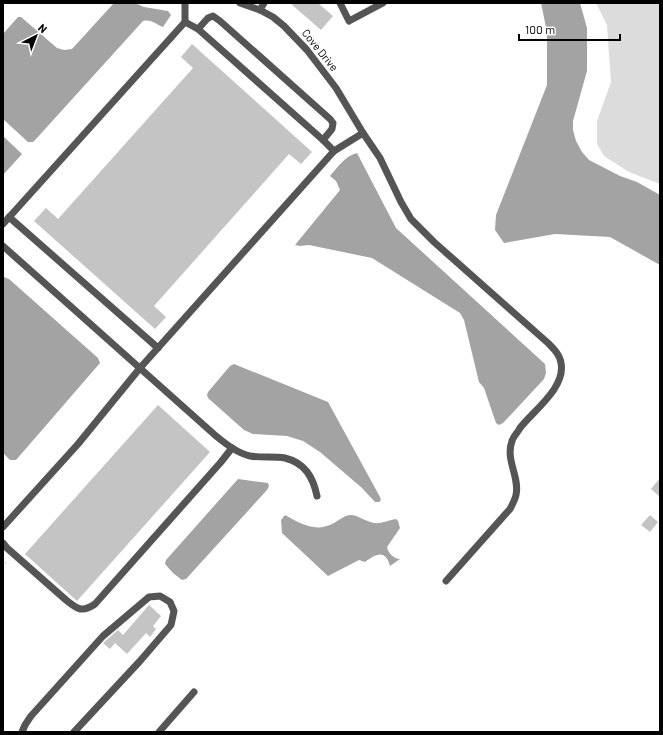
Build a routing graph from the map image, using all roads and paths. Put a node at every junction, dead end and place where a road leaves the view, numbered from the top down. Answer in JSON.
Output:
{"nodes":[{"id":1,"x":185,"y":3,"type":"edge"},
{"id":2,"x":240,"y":3,"type":"edge"},
{"id":3,"x":264,"y":3,"type":"edge"},
{"id":4,"x":340,"y":3,"type":"edge"},
{"id":5,"x":383,"y":3,"type":"edge"},
{"id":6,"x":250,"y":5,"type":"edge"},
{"id":7,"x":260,"y":10,"type":"junction"},
{"id":8,"x":185,"y":22,"type":"junction"},
{"id":9,"x":198,"y":29,"type":"junction"},
{"id":10,"x":363,"y":133,"type":"junction"},
{"id":11,"x":323,"y":140,"type":"junction"},
{"id":12,"x":334,"y":151,"type":"junction"},
{"id":13,"x":9,"y":217,"type":"junction"},
{"id":14,"x":3,"y":224,"type":"edge"},
{"id":15,"x":3,"y":246,"type":"edge"},
{"id":16,"x":158,"y":348,"type":"junction"},
{"id":17,"x":140,"y":368,"type":"junction"},
{"id":18,"x":232,"y":448,"type":"junction"},
{"id":19,"x":316,"y":496,"type":"dead end"},
{"id":20,"x":3,"y":527,"type":"edge"},
{"id":21,"x":3,"y":543,"type":"edge"},
{"id":22,"x":3,"y":561,"type":"edge"},
{"id":23,"x":7,"y":564,"type":"dead end"},
{"id":24,"x":446,"y":582,"type":"dead end"},
{"id":25,"x":194,"y":692,"type":"dead end"},
{"id":26,"x":22,"y":732,"type":"edge"},
{"id":27,"x":74,"y":732,"type":"edge"},
{"id":28,"x":160,"y":732,"type":"edge"}],
"edges":[{"from":1,"to":8,"type":"street"},
{"from":2,"to":6,"type":"street","name":"Cove Drive"},
{"from":3,"to":7,"type":"street"},
{"from":4,"to":5,"type":"street"},
{"from":6,"to":7,"type":"street","name":"Cove Drive"},
{"from":7,"to":10,"type":"street","name":"Cove Drive"},
{"from":8,"to":9,"type":"street"},
{"from":8,"to":13,"type":"street"},
{"from":9,"to":11,"type":"street"},
{"from":9,"to":11,"type":"street"},
{"from":10,"to":12,"type":"street"},
{"from":10,"to":24,"type":"street","name":"Cove Drive"},
{"from":11,"to":12,"type":"street"},
{"from":12,"to":16,"type":"street"},
{"from":13,"to":14,"type":"street"},
{"from":13,"to":16,"type":"street"},
{"from":15,"to":17,"type":"street"},
{"from":16,"to":17,"type":"street"},
{"from":17,"to":18,"type":"street"},
{"from":17,"to":20,"type":"street"},
{"from":18,"to":19,"type":"street"},
{"from":18,"to":21,"type":"street"},
{"from":22,"to":23,"type":"path"},
{"from":25,"to":28,"type":"street"},
{"from":26,"to":27,"type":"street"}]}
